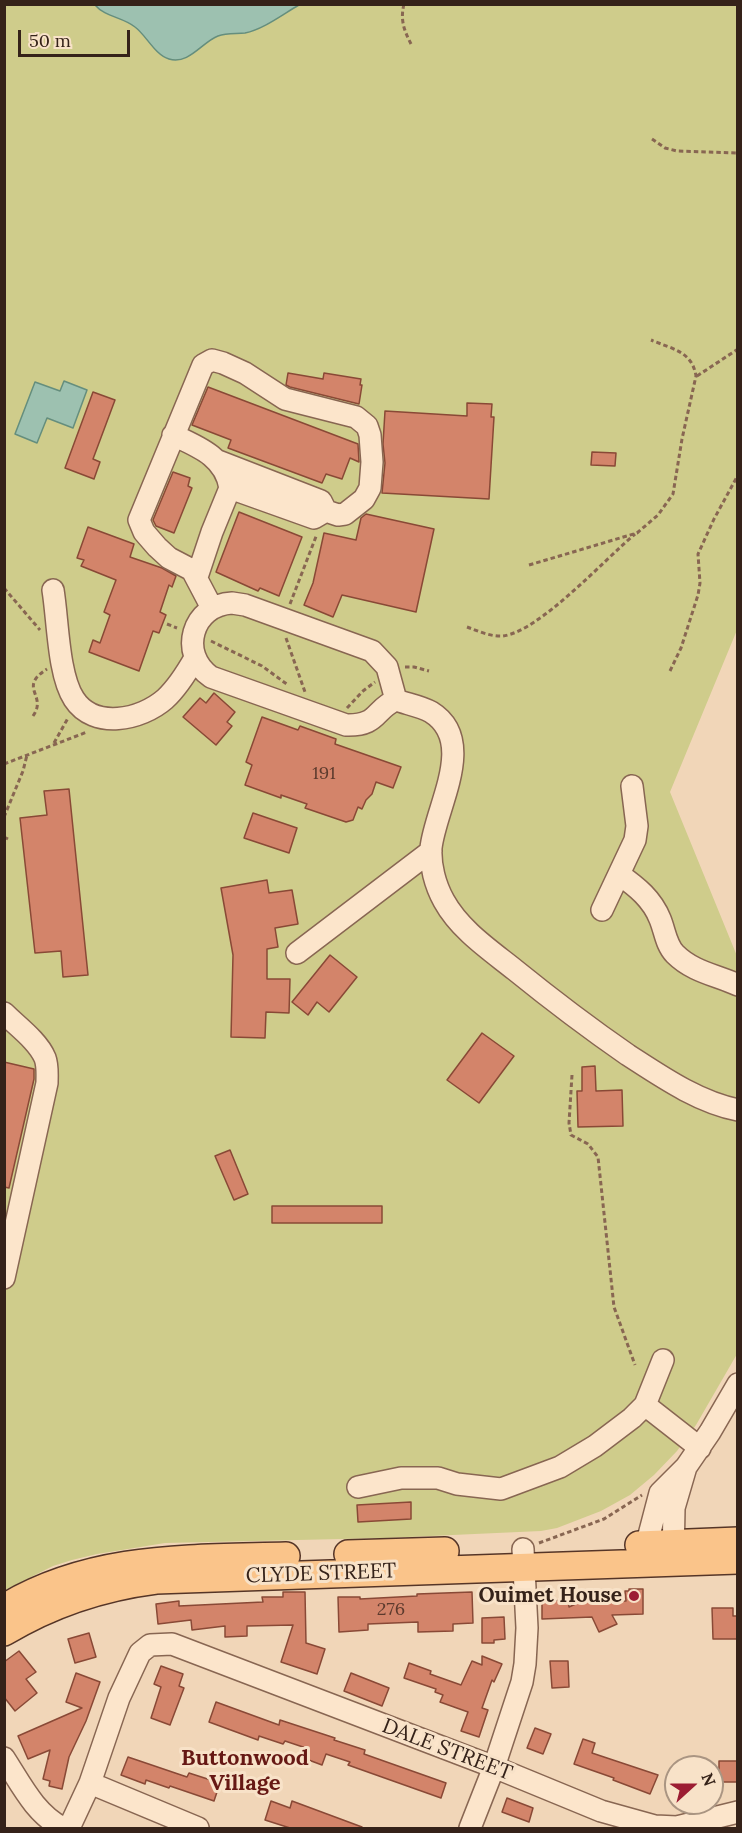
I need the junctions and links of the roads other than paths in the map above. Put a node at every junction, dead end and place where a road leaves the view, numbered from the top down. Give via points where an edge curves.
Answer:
1 (173, 435) junction
2 (218, 461) junction
3 (230, 488) junction
4 (326, 511) junction
5 (197, 577) junction
6 (53, 590) dead end
7 (212, 608) junction
8 (195, 658) junction
9 (396, 700) junction
10 (632, 786) dead end
11 (431, 851) junction
12 (620, 875) junction
13 (602, 910) dead end
14 (297, 953) dead end
15 (738, 985) edge
16 (4, 1013) edge
17 (738, 1110) edge
18 (4, 1278) edge
19 (663, 1360) dead end
20 (738, 1384) edge
21 (645, 1405) junction
22 (700, 1448) junction
23 (358, 1487) dead end
24 (738, 1541) edge
25 (661, 1554) junction
26 (523, 1558) junction
27 (738, 1560) edge
28 (4, 1608) edge
29 (4, 1632) edge
30 (4, 1758) edge
31 (494, 1767) junction
32 (90, 1783) junction
33 (738, 1812) edge
34 (63, 1828) edge
35 (69, 1828) edge
36 (198, 1828) edge
37 (470, 1828) edge

1 - 2 street via 202,448
1 - 4 street via 196,377 203,365 212,360 245,373 285,399 356,417 367,426 370,435 370,488 364,499 345,514
1 - 5 street via 139,520 149,540
2 - 3 street via 229,478
2 - 4 street via 321,501
3 - 4 street via 314,518
3 - 5 street
5 - 7 street
6 - 8 street via 62,656 74,699 95,716 122,719 163,701
7 - 8 street via 199,620 193,633
7 - 9 street via 237,603 372,651 387,667
8 - 9 street via 215,680 342,724 368,722
9 - 11 street via 431,713 446,729 453,747 451,773
10 - 12 street via 637,826
11 - 14 street
11 - 17 street via 435,881 444,901 487,948 553,1001 654,1072 712,1103
12 - 13 street
12 - 15 street via 644,892 676,955 697,970
16 - 18 street via 39,1048 47,1070
19 - 21 street
20 - 22 street
21 - 22 street
21 - 23 street via 610,1436 568,1462 501,1489 438,1478 401,1478
22 - 25 street via 686,1467
24 - 25 main road
25 - 26 main road, CLYDE STREET
25 - 27 main road
26 - 28 main road, CLYDE STREET via 139,1562 79,1575
26 - 29 main road, CLYDE STREET via 156,1580 85,1594 32,1615
26 - 31 street via 525,1664
30 - 34 street via 39,1811
31 - 32 street, DALE STREET via 172,1644 161,1644 150,1645 140,1653 119,1698
31 - 33 street, DALE STREET via 602,1811 655,1826 677,1827
31 - 37 street
32 - 35 street
32 - 36 street

